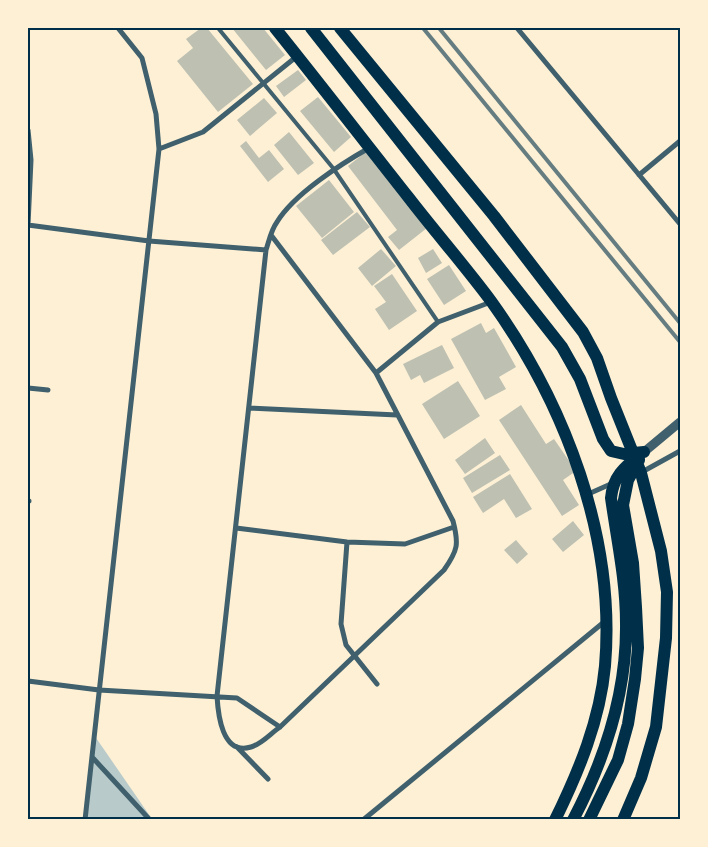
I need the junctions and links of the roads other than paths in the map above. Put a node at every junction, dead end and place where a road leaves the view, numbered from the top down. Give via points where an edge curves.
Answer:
1 (118, 28) edge
2 (218, 28) edge
3 (275, 28) edge
4 (310, 28) edge
5 (340, 28) edge
6 (517, 28) edge
7 (298, 56) junction
8 (264, 84) junction
9 (28, 130) edge
10 (680, 141) edge
11 (159, 148) junction
12 (370, 148) junction
13 (334, 168) junction
14 (639, 175) junction
15 (680, 224) edge
16 (28, 225) edge
17 (271, 234) junction
18 (149, 241) junction
19 (266, 250) junction
20 (491, 302) junction
21 (438, 322) junction
22 (376, 373) junction
23 (28, 388) edge
24 (48, 390) dead end
25 (250, 408) junction
26 (397, 415) junction
27 (680, 422) edge
28 (680, 451) edge
29 (644, 452) junction
30 (641, 472) junction
31 (586, 495) junction
32 (454, 527) junction
33 (236, 528) junction
34 (347, 542) junction
35 (606, 619) junction
36 (353, 657) junction
37 (28, 681) edge
38 (377, 684) dead end
39 (99, 690) junction
40 (217, 696) junction
41 (280, 727) junction
42 (235, 745) junction
43 (92, 757) junction
44 (268, 779) dead end
45 (85, 820) edge
46 (150, 820) edge
47 (362, 820) edge
48 (555, 820) edge
49 (573, 820) edge
50 (590, 820) edge
51 (623, 820) edge

1 - 11 street via 142,58 156,114
2 - 8 lane
3 - 7 main road
4 - 29 main road via 562,348 580,379 602,439 611,451 624,454
5 - 30 main road via 494,216 583,332 597,358
6 - 14 street
7 - 8 street
7 - 12 main road
8 - 11 street via 203,132
8 - 13 lane
9 - 16 street via 31,160
10 - 14 street
11 - 18 street
12 - 13 street
12 - 20 main road
13 - 17 street via 288,208
13 - 21 lane
14 - 15 street
16 - 18 street
17 - 19 street
17 - 22 street
18 - 19 street
18 - 39 street
19 - 25 street
20 - 21 street
20 - 31 main road via 535,373 558,420
21 - 22 street
22 - 26 street
23 - 24 street
25 - 26 street
25 - 33 street
26 - 32 street
27 - 29 street
28 - 30 street
29 - 49 main road via 622,469 612,487 626,624 622,690 607,742
29 - 50 main road via 628,480 623,504 633,563 638,648 635,679 618,760
30 - 31 street
30 - 51 main road via 661,550 667,592 666,638 656,727
31 - 35 main road via 601,560
32 - 34 street via 405,544
32 - 36 street via 458,539 455,554 444,570
33 - 34 street
33 - 40 street
34 - 36 street via 341,624
35 - 47 street
35 - 48 main road via 605,666 593,728 578,773
36 - 38 street
36 - 41 street
37 - 39 street
39 - 40 street
39 - 43 street
40 - 41 street via 237,698
40 - 42 street via 218,718 224,735
41 - 42 street via 251,747
42 - 44 street
43 - 45 street
43 - 46 street

